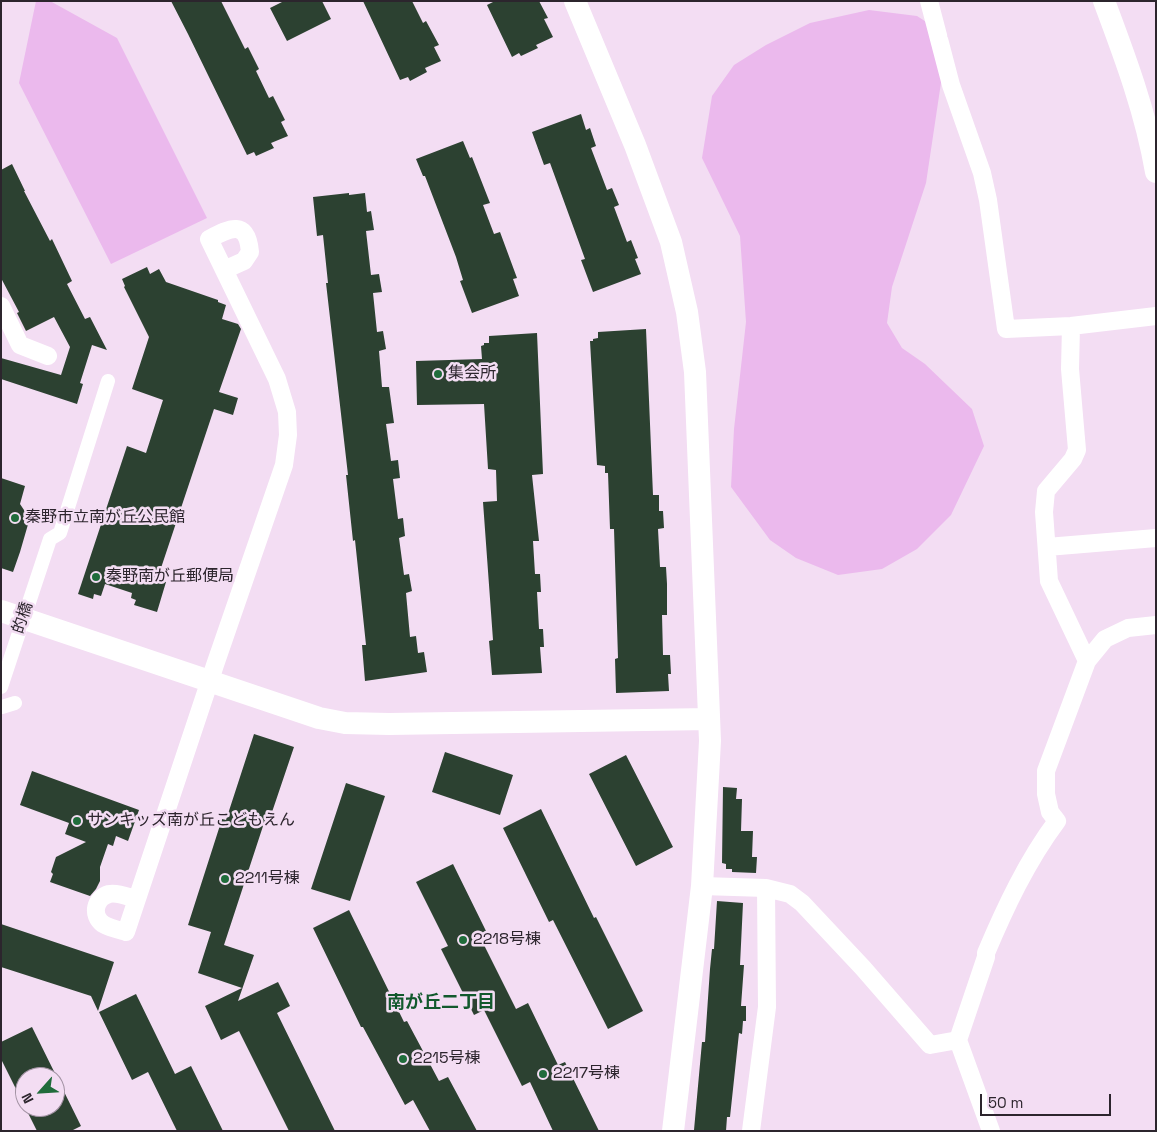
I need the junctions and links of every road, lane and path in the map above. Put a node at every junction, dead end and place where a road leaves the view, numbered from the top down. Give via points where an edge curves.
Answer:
1 (575, 1) edge
2 (929, 1) edge
3 (1104, 1) edge
4 (1156, 172) edge
5 (224, 270) dead end
6 (1, 306) edge
7 (1156, 316) edge
8 (1071, 326) junction
9 (23, 346) dead end
10 (108, 381) dead end
11 (1156, 538) edge
12 (1047, 547) junction
13 (1, 611) edge
14 (1156, 625) edge
15 (1087, 661) junction
16 (210, 682) junction
17 (1, 687) edge
18 (15, 703) dead end
19 (1, 707) edge
20 (709, 719) junction
21 (702, 886) junction
22 (766, 888) junction
23 (136, 899) dead end
24 (958, 1040) junction
25 (673, 1131) edge
26 (751, 1131) edge
27 (991, 1131) edge

1 - 20 street via 635,145 670,242 687,312 695,372
2 - 8 street via 951,85 982,173 1006,329
3 - 4 street via 1131,74
5 - 16 street via 277,379 288,434 284,465
6 - 9 street
7 - 8 street
8 - 12 street via 1070,369 1077,450 1046,491
10 - 17 street, 的橋 via 60,533 50,539
11 - 12 street
12 - 15 street via 1049,581
13 - 16 street
14 - 15 street via 1128,628 1105,639
15 - 24 street via 1046,771 1046,794 1050,812 1057,821 1004,909
16 - 20 street via 319,718 345,723
16 - 23 street
18 - 19 street
20 - 21 street
21 - 22 street
21 - 25 street
22 - 24 street via 790,894 802,903 930,1045
22 - 26 street via 766,1007
24 - 27 street

